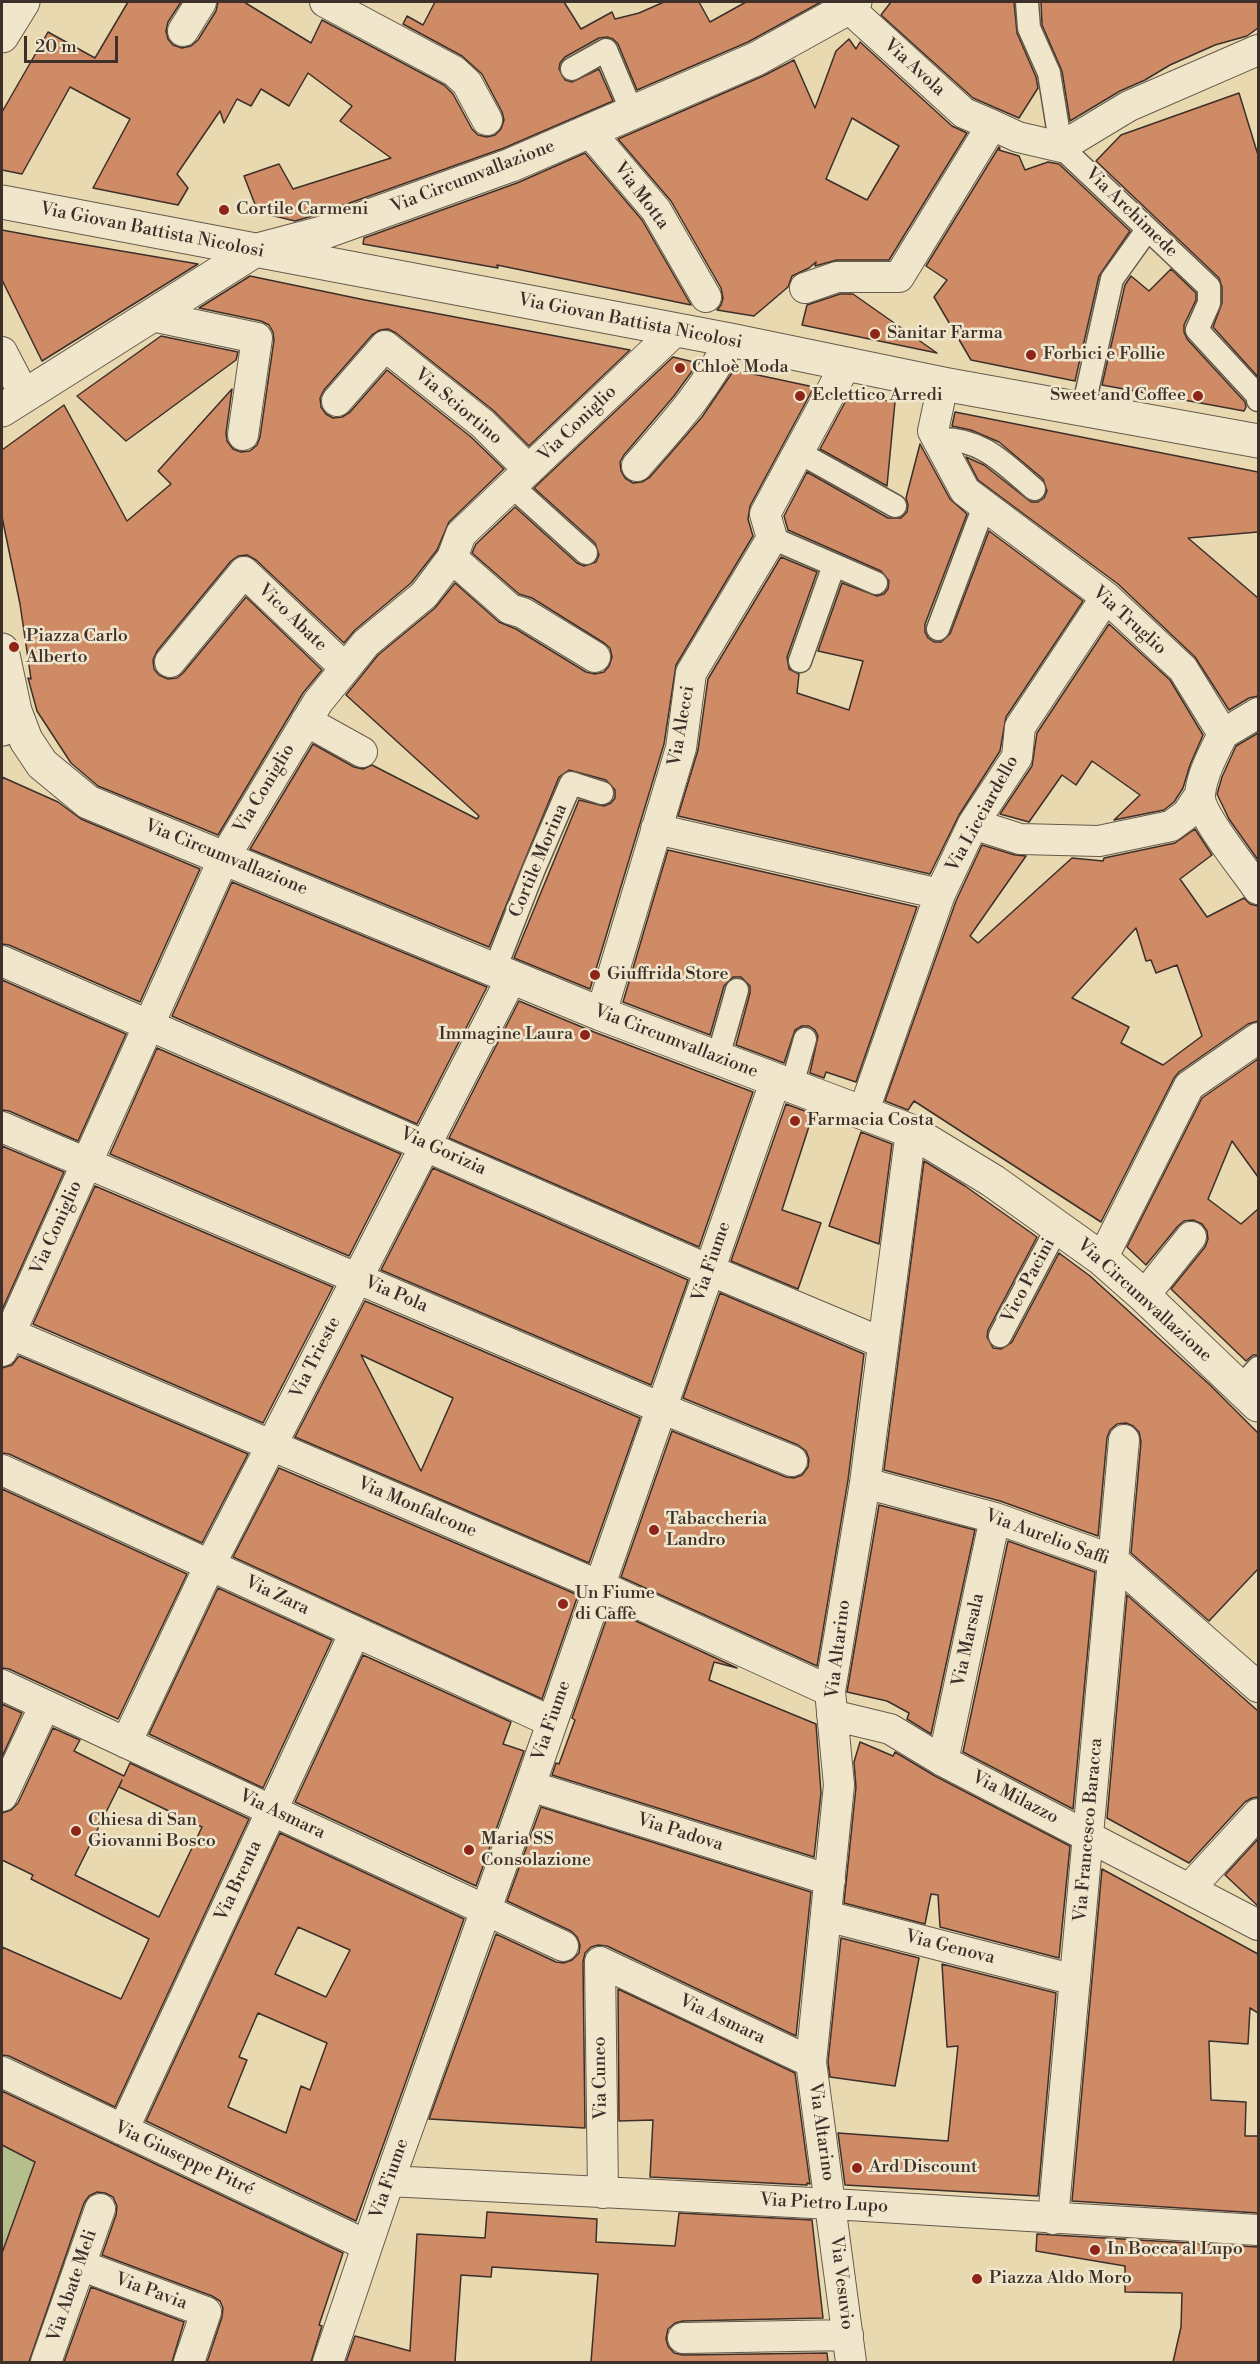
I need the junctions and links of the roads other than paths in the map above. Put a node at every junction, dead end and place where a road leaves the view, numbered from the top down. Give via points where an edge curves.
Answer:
1 (23, 2) edge
2 (326, 2) edge
3 (1027, 2) edge
4 (849, 4) edge
5 (2, 36) edge
6 (1258, 50) edge
7 (572, 69) dead end
8 (632, 112) junction
9 (487, 120) dead end
10 (992, 125) junction
11 (589, 131) junction
12 (1061, 147) junction
13 (2, 202) edge
14 (1147, 230) junction
15 (254, 251) junction
16 (805, 288) dead end
17 (706, 297) dead end
18 (152, 316) junction
19 (675, 331) junction
20 (730, 340) junction
21 (2, 352) edge
22 (846, 364) junction
23 (943, 384) junction
24 (1258, 400) edge
25 (337, 401) dead end
26 (14, 403) edge
27 (1083, 410) junction
28 (243, 435) dead end
29 (938, 439) junction
30 (1258, 441) edge
31 (800, 453) junction
32 (637, 466) dead end
33 (521, 478) junction
34 (1034, 489) dead end
35 (895, 506) dead end
36 (984, 506) junction
37 (772, 538) junction
38 (586, 553) dead end
39 (452, 558) junction
40 (834, 565) junction
41 (876, 583) dead end
42 (1106, 597) junction
43 (938, 629) dead end
44 (2, 650) edge
45 (595, 657) dead end
46 (800, 661) dead end
47 (170, 662) dead end
48 (345, 668) junction
49 (1258, 712) edge
50 (8, 721) edge
51 (306, 721) junction
52 (1223, 734) junction
53 (362, 752) dead end
54 (602, 794) dead end
55 (1199, 796) junction
56 (973, 824) junction
57 (656, 829) junction
58 (224, 858) junction
59 (1258, 889) edge
60 (940, 894) junction
61 (2, 961) edge
62 (503, 973) junction
63 (737, 990) dead end
64 (601, 1014) junction
65 (149, 1025) junction
66 (1258, 1038) edge
67 (805, 1039) dead end
68 (717, 1057) junction
69 (784, 1082) junction
70 (863, 1113) junction
71 (2, 1127) edge
72 (911, 1131) junction
73 (426, 1144) junction
74 (87, 1163) junction
75 (1058, 1226) junction
76 (1191, 1238) dead end
77 (1102, 1259) junction
78 (709, 1270) junction
79 (358, 1278) junction
80 (1144, 1296) junction
81 (1000, 1336) dead end
82 (4, 1338) edge
83 (884, 1343) junction
84 (1252, 1387) edge
85 (662, 1408) junction
86 (1124, 1440) dead end
87 (271, 1446) junction
88 (792, 1461) dead end
89 (2, 1470) edge
90 (865, 1483) junction
91 (994, 1518) junction
92 (1113, 1560) junction
93 (210, 1565) junction
94 (600, 1586) junction
95 (355, 1632) junction
96 (2, 1685) edge
97 (1258, 1687) edge
98 (831, 1703) junction
99 (45, 1705) junction
100 (552, 1722) junction
101 (126, 1743) junction
102 (943, 1761) junction
103 (530, 1786) junction
104 (2, 1796) edge
105 (271, 1810) junction
106 (1258, 1814) edge
107 (1088, 1836) junction
108 (830, 1880) junction
109 (1190, 1888) junction
110 (484, 1909) junction
111 (826, 1916) junction
112 (1258, 1925) edge
113 (563, 1946) dead end
114 (600, 1962) joint
115 (1075, 1980) junction
116 (811, 2062) junction
117 (2, 2072) edge
118 (123, 2130) junction
119 (389, 2181) junction
120 (603, 2193) junction
121 (832, 2204) junction
122 (99, 2209) dead end
123 (1053, 2219) junction
124 (1258, 2230) edge
125 (366, 2245) junction
126 (80, 2265) junction
127 (683, 2338) dead end
128 (850, 2349) edge
129 (46, 2362) edge
130 (189, 2362) edge
131 (328, 2362) edge

1 - 5 street
2 - 9 street via 454,71 467,83
3 - 12 street via 1029,28 1049,73
4 - 8 street, Via Circumvallazione via 756,59
4 - 10 street, Via Avola via 964,112
6 - 12 street via 1129,106
7 - 8 street via 606,50
8 - 11 street, Via Circumvallazione
10 - 12 street, Via Avola via 1018,137
10 - 16 street via 904,285 837,277
11 - 15 street, Via Circumvallazione via 511,165 322,233
11 - 17 street, Via Motta via 656,210
12 - 14 street, Via Archimede
13 - 15 street, Via Giovan Battista Nicolosi
14 - 24 street, Via Archimede via 1209,287 1209,303 1197,330
14 - 27 street via 1112,279
15 - 18 street, Via Circumvallazione
15 - 19 street, Via Giovan Battista Nicolosi
18 - 26 street, Via Circumvallazione
18 - 28 street via 257,338
19 - 20 street, Via Giovan Battista Nicolosi
19 - 33 street, Via Coniglio
20 - 22 street, Via Giovan Battista Nicolosi
20 - 32 street via 693,404
21 - 26 street
22 - 23 street, Via Giovan Battista Nicolosi
22 - 31 street
23 - 27 street, Via Giovan Battista Nicolosi
23 - 29 street, Via Truglio via 933,431
25 - 33 street, Via Sciortino via 386,346 483,424
27 - 30 street, Via Giovan Battista Nicolosi
29 - 34 street via 985,448
29 - 36 street, Via Truglio via 964,491
31 - 35 street
31 - 37 street via 765,514
33 - 38 street
33 - 39 street, Via Coniglio via 461,534
36 - 42 street, Via Truglio
36 - 43 street
37 - 40 street
37 - 57 street, Via Alecci via 691,673 681,748
39 - 45 street via 510,609
39 - 48 street, Via Coniglio via 424,595 366,643
40 - 41 street
40 - 46 street
42 - 52 street, Via Truglio via 1183,669
42 - 56 street, Via Licciardello via 1020,727 1017,757
44 - 50 street, Via Circumvallazione
47 - 48 street, Vico Abate via 244,572
48 - 51 street, Via Coniglio
49 - 52 street
50 - 58 street, Via Circumvallazione via 42,764 88,802
51 - 53 street
51 - 58 street, Via Coniglio
52 - 55 street
54 - 62 street, Cortile Morina via 572,783 534,869
55 - 56 street via 1171,826 1099,841 1020,838
55 - 59 street via 1206,815
56 - 60 street, Via Licciardello
57 - 60 street
57 - 64 street, Via Alecci
58 - 62 street, Via Circumvallazione
58 - 65 street, Via Coniglio
60 - 70 street, Via Licciardello
61 - 65 street, Via Gorizia
62 - 64 street, Via Circumvallazione
62 - 73 street, Via Trieste
63 - 68 street
64 - 68 street, Via Circumvallazione
65 - 73 street, Via Gorizia
65 - 74 street, Via Coniglio
66 - 77 street via 1189,1086
67 - 69 street
68 - 69 street, Via Circumvallazione
69 - 70 street, Via Circumvallazione
69 - 78 street, Via Fiume
70 - 72 street, Via Circumvallazione
71 - 74 street, Via Pola
72 - 75 street, Via Circumvallazione
72 - 83 street, Via Altarino
73 - 78 street, Via Gorizia
73 - 79 street, Via Trieste
74 - 79 street, Via Pola
74 - 82 street, Via Coniglio
75 - 77 street, Via Circumvallazione
75 - 81 street, Vico Pacini
76 - 80 street
77 - 80 street, Via Circumvallazione
78 - 83 street, Via Gorizia
78 - 85 street, Via Fiume
79 - 85 street, Via Pola
79 - 87 street, Via Trieste
80 - 84 street, Via Circumvallazione
82 - 87 street, Via Monfalcone
83 - 90 street, Via Altarino
85 - 88 street, Via Pola
85 - 94 street, Via Fiume
86 - 92 street, Via Francesco Baracca
87 - 93 street, Via Trieste
87 - 94 street, Via Monfalcone
89 - 93 street, Via Zara
90 - 91 street, Via Aurelio Saffi
90 - 98 street, Via Altarino
91 - 92 street, Via Aurelio Saffi
91 - 102 street, Via Marsala
92 - 97 street, Via Aurelio Saffi
92 - 107 street, Via Francesco Baracca
93 - 95 street, Via Zara
93 - 101 street, Via Trieste
94 - 98 street, Via Monfalcone
94 - 100 street, Via Fiume
95 - 100 street, Via Zara
95 - 105 street, Via Brenta
96 - 99 street, Via Asmara
98 - 102 street, Via Milazzo via 890,1729
98 - 108 street, Via Altarino via 839,1785
99 - 101 street, Via Asmara
99 - 104 street
100 - 103 street, Via Fiume
101 - 105 street, Via Asmara
102 - 107 street, Via Milazzo
103 - 108 street, Via Padova
103 - 110 street, Via Fiume
105 - 110 street, Via Asmara
105 - 118 street, Via Brenta
106 - 109 street
107 - 109 street, Via Milazzo
107 - 115 street, Via Francesco Baracca
108 - 111 street, Via Altarino
109 - 112 street, Via Milazzo
110 - 113 street, Via Asmara
110 - 119 street, Via Fiume
111 - 115 street, Via Genova
111 - 116 street, Via Altarino
114 - 116 street, Via Asmara
114 - 120 street, Via Cuneo
115 - 123 street, Via Francesco Baracca
116 - 121 street, Via Altarino
117 - 118 street, Via Giuseppe Pitré
118 - 125 street, Via Giuseppe Pitré
119 - 120 street, Via Pietro Lupo
119 - 125 street, Via Fiume
120 - 121 street, Via Pietro Lupo
121 - 123 street, Via Pietro Lupo
121 - 128 street, Via Vesuvio
122 - 126 street, Via Abate Meli
123 - 124 street, Via Pietro Lupo
125 - 131 street, Via Fiume
126 - 129 street, Via Abate Meli
126 - 130 street, Via Pavia via 206,2312
127 - 128 street

